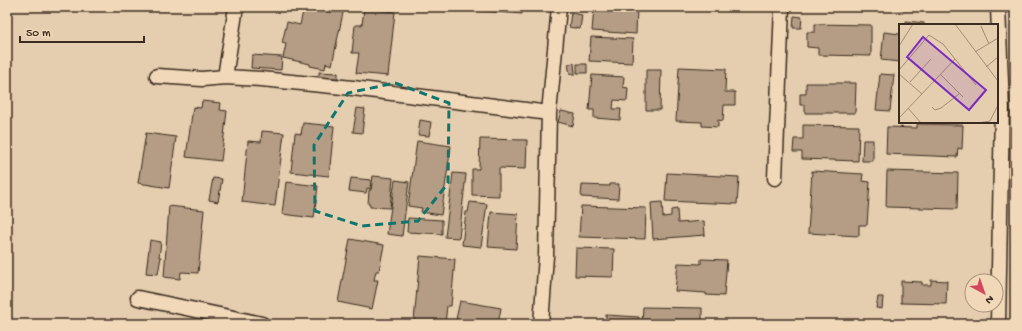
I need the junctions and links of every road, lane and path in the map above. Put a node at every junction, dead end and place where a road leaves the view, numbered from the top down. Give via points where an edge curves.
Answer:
1 (236, 7) edge
2 (559, 7) edge
3 (782, 7) edge
4 (998, 7) edge
5 (157, 76) dead end
6 (225, 77) junction
7 (549, 113) junction
8 (776, 178) dead end
9 (138, 298) dead end
10 (262, 324) edge
11 (541, 324) edge
12 (998, 324) edge

1 - 6 street
2 - 7 street
3 - 8 street
4 - 12 street via 1002,108
5 - 6 street via 202,79
6 - 7 street via 353,88
7 - 11 street via 546,256
9 - 10 street

